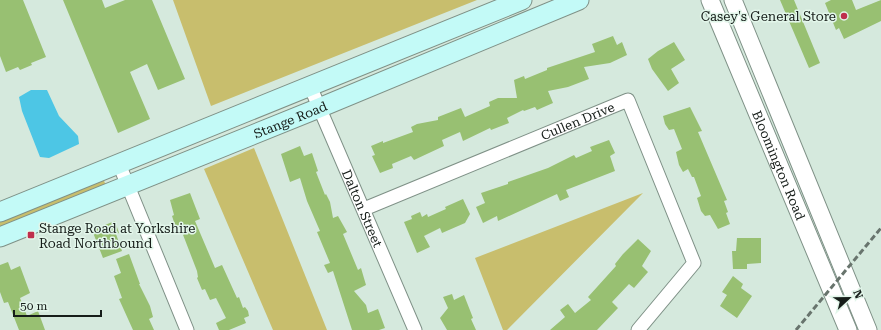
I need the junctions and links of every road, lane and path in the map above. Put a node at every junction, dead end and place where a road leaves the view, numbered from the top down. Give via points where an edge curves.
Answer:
1 (522, 0) edge
2 (579, 0) edge
3 (710, 0) edge
4 (733, 0) edge
5 (310, 86) junction
6 (319, 108) junction
7 (119, 164) junction
8 (128, 185) junction
9 (364, 209) junction
10 (0, 212) edge
11 (0, 237) edge
12 (187, 330) edge
13 (415, 330) edge
14 (638, 330) edge
15 (848, 330) edge
16 (868, 330) edge

1 - 5 main road, Stange Road
2 - 6 main road, Stange Road
3 - 15 street, Bloomington Road
4 - 16 street, Bloomington Road
5 - 6 street, Dalton Street
5 - 7 main road, Stange Road
6 - 8 main road, Stange Road
6 - 9 street, Dalton Street
7 - 8 street
7 - 10 main road, Stange Road
8 - 11 main road, Stange Road
8 - 12 street
9 - 13 street, Dalton Street
9 - 14 street, Cullen Drive via 628,100 694,263

